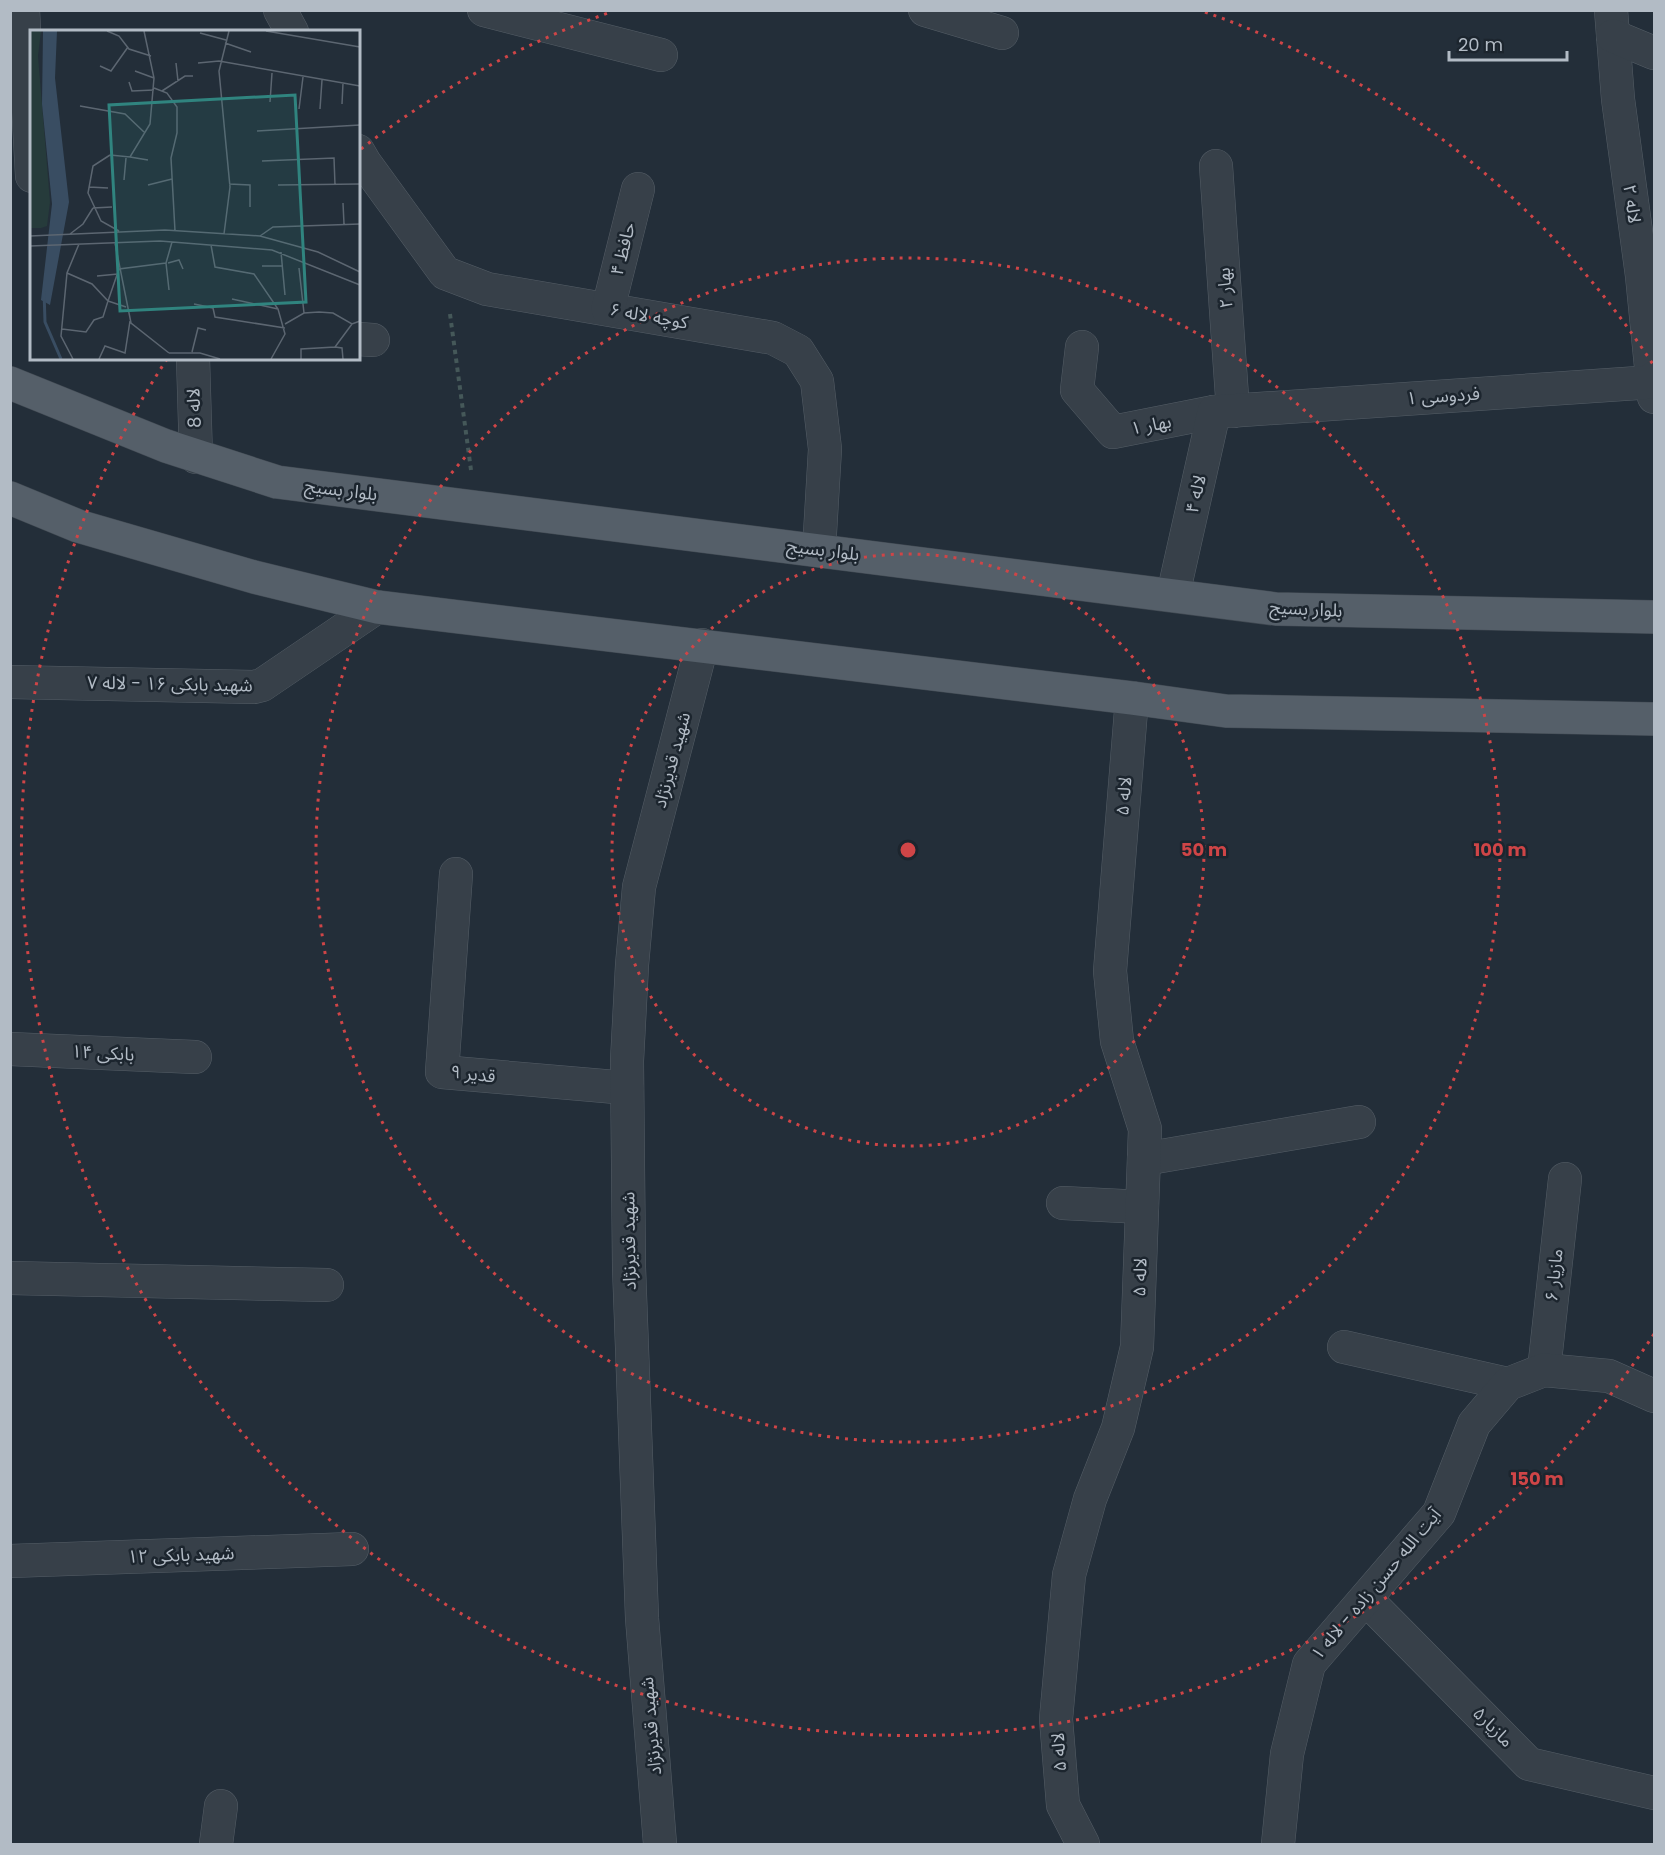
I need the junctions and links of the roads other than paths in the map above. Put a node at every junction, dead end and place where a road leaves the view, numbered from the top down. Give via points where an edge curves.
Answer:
1 (23, 10) edge
2 (280, 10) edge
3 (484, 10) edge
4 (925, 10) edge
5 (1612, 23) edge
6 (291, 30) edge
7 (1002, 33) dead end
8 (1654, 53) edge
9 (661, 55) dead end
10 (30, 139) edge
11 (360, 154) edge
12 (1216, 166) dead end
13 (638, 189) dead end
14 (608, 309) junction
15 (1082, 347) dead end
16 (193, 360) edge
17 (10, 383) edge
18 (1654, 385) edge
19 (1224, 411) junction
20 (196, 457) junction
21 (10, 498) edge
22 (819, 550) junction
23 (1173, 595) junction
24 (377, 607) junction
25 (1654, 617) edge
26 (702, 645) junction
27 (10, 682) edge
28 (1132, 698) junction
29 (1648, 722) edge
30 (456, 874) dead end
31 (10, 1049) edge
32 (195, 1058) dead end
33 (627, 1088) junction
34 (1359, 1122) dead end
35 (1144, 1159) junction
36 (1565, 1179) dead end
37 (1063, 1203) dead end
38 (1142, 1207) junction
39 (10, 1278) edge
40 (327, 1285) dead end
41 (1344, 1347) dead end
42 (1544, 1370) junction
43 (1508, 1384) junction
44 (1654, 1396) edge
45 (352, 1550) dead end
46 (10, 1561) edge
47 (1366, 1599) junction
48 (1654, 1793) edge
49 (221, 1806) dead end
50 (216, 1845) edge
51 (660, 1845) edge
52 (1083, 1845) edge
53 (1278, 1845) edge

1 - 10 street
2 - 6 street
3 - 9 street
4 - 7 street
5 - 8 street
5 - 18 street, لاله ۲
11 - 14 street, کوچه لاله ۶ via 445,273 487,290
12 - 19 street, بهار ۲
13 - 14 street, حافظ ۴
14 - 22 street, کوچه لاله ۶ via 772,338 798,351 817,381 825,449
15 - 19 street, بهار ۱ via 1077,390 1113,432
16 - 20 street, لاله 8
17 - 20 main road, بلوار بسیج
18 - 19 street, فردوسی ۱
19 - 23 street, لاله ۴
20 - 22 main road, بلوار بسیج via 277,482
21 - 24 main road via 78,526 254,577
22 - 23 main road, بلوار بسیج
23 - 25 main road, بلوار بسیج via 1276,609
24 - 26 main road
24 - 27 street, شهید بابکی ۱۶ - لاله ۷ via 254,687
26 - 28 main road
26 - 33 street, شهید قدیرنژاد via 639,887
28 - 29 main road via 1226,711
28 - 35 street, لاله ۵ via 1110,971 1118,1041 1145,1129
30 - 33 street, قدیر ۹ via 442,1072
31 - 32 street, بابکی ۱۴
33 - 51 street, شهید قدیرنژاد via 629,1266 642,1618
34 - 35 street
35 - 38 street, لاله ۵
36 - 42 street, مازیار ۶
37 - 38 street
38 - 52 street, لاله ۵ via 1137,1347 1118,1428 1090,1499 1069,1575 1056,1719 1062,1805
39 - 40 street
41 - 43 street
42 - 43 street, آیت الله حسن زاده - لاله ۱
42 - 44 street, آیت الله حسن زاده - لاله ۱ via 1609,1376
43 - 47 street, آیت الله حسن زاده - لاله ۱ via 1474,1424 1439,1513
45 - 46 street, شهید بابکی ۱۲
47 - 48 street, مازیار۵ via 1529,1764
47 - 53 street, آیت الله حسن زاده - لاله ۱ via 1309,1664 1287,1754
49 - 50 street

